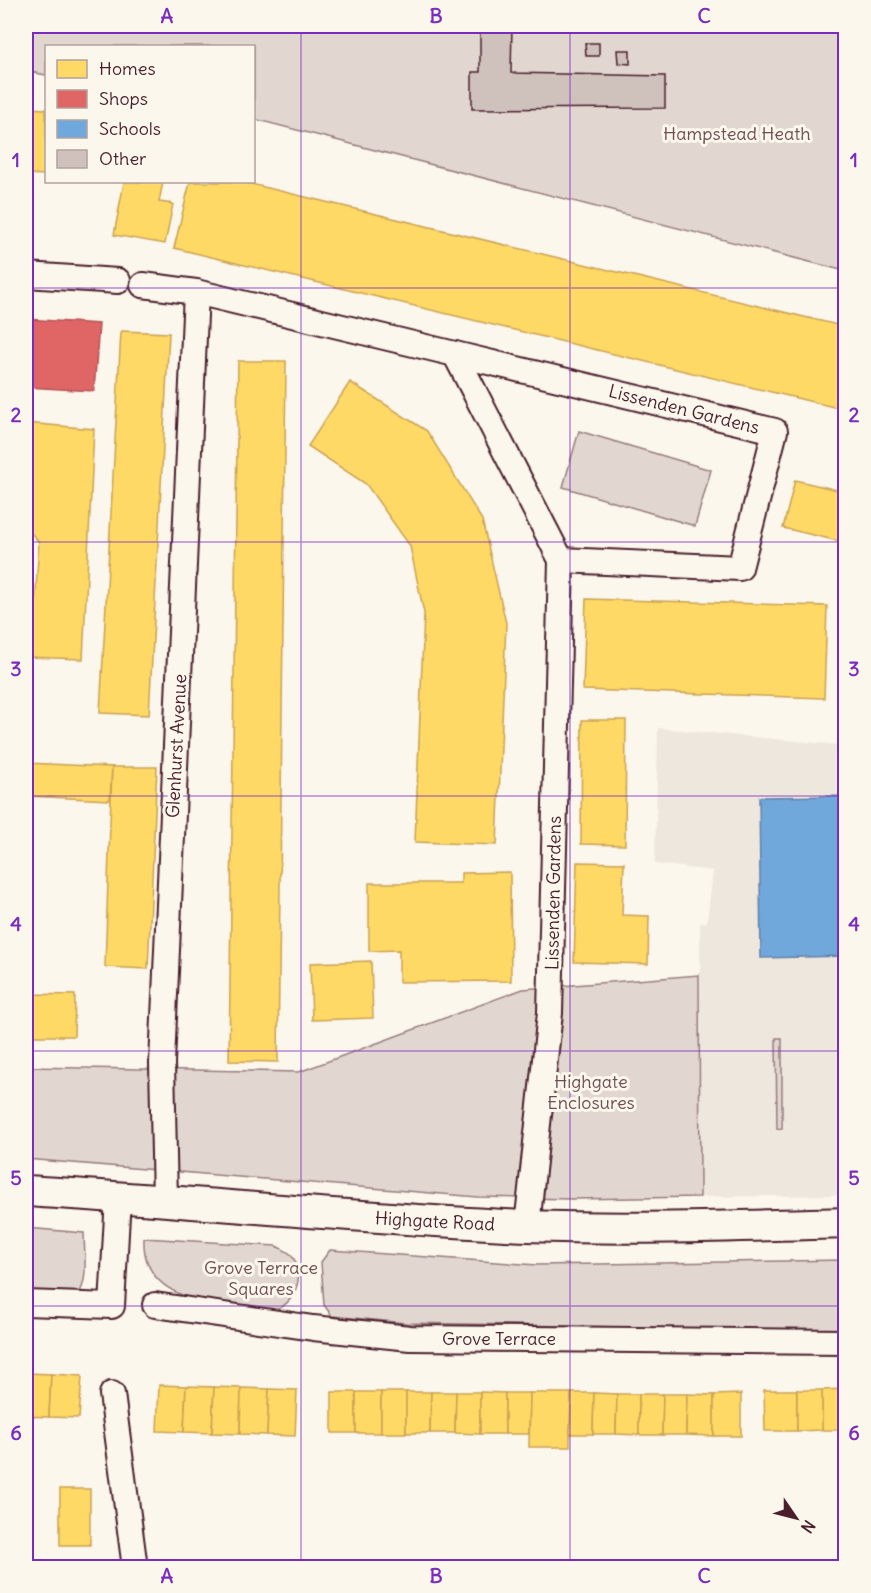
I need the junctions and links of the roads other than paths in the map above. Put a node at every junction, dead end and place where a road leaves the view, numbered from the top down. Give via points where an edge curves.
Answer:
1 (26, 275) edge
2 (118, 281) dead end
3 (143, 285) dead end
4 (196, 292) junction
5 (455, 354) junction
6 (561, 560) junction
7 (26, 1191) edge
8 (118, 1197) junction
9 (165, 1200) junction
10 (846, 1222) edge
11 (527, 1226) junction
12 (26, 1304) edge
13 (155, 1305) dead end
14 (846, 1342) edge
15 (112, 1394) dead end
16 (135, 1568) edge

1 - 2 street
3 - 4 street, Lissenden Gardens
4 - 5 street, Lissenden Gardens
4 - 9 street, Glenhurst Avenue via 162,1063
5 - 6 street, Lissenden Gardens
5 - 6 street, Lissenden Gardens via 775,431 740,568
6 - 11 street, Lissenden Gardens via 550,1012
7 - 8 street, Highgate Road
8 - 9 street, Highgate Road
8 - 12 street via 112,1306
9 - 11 street, Highgate Road
10 - 11 street, Highgate Road via 629,1228
13 - 14 street, Grove Terrace via 410,1338
15 - 16 street

